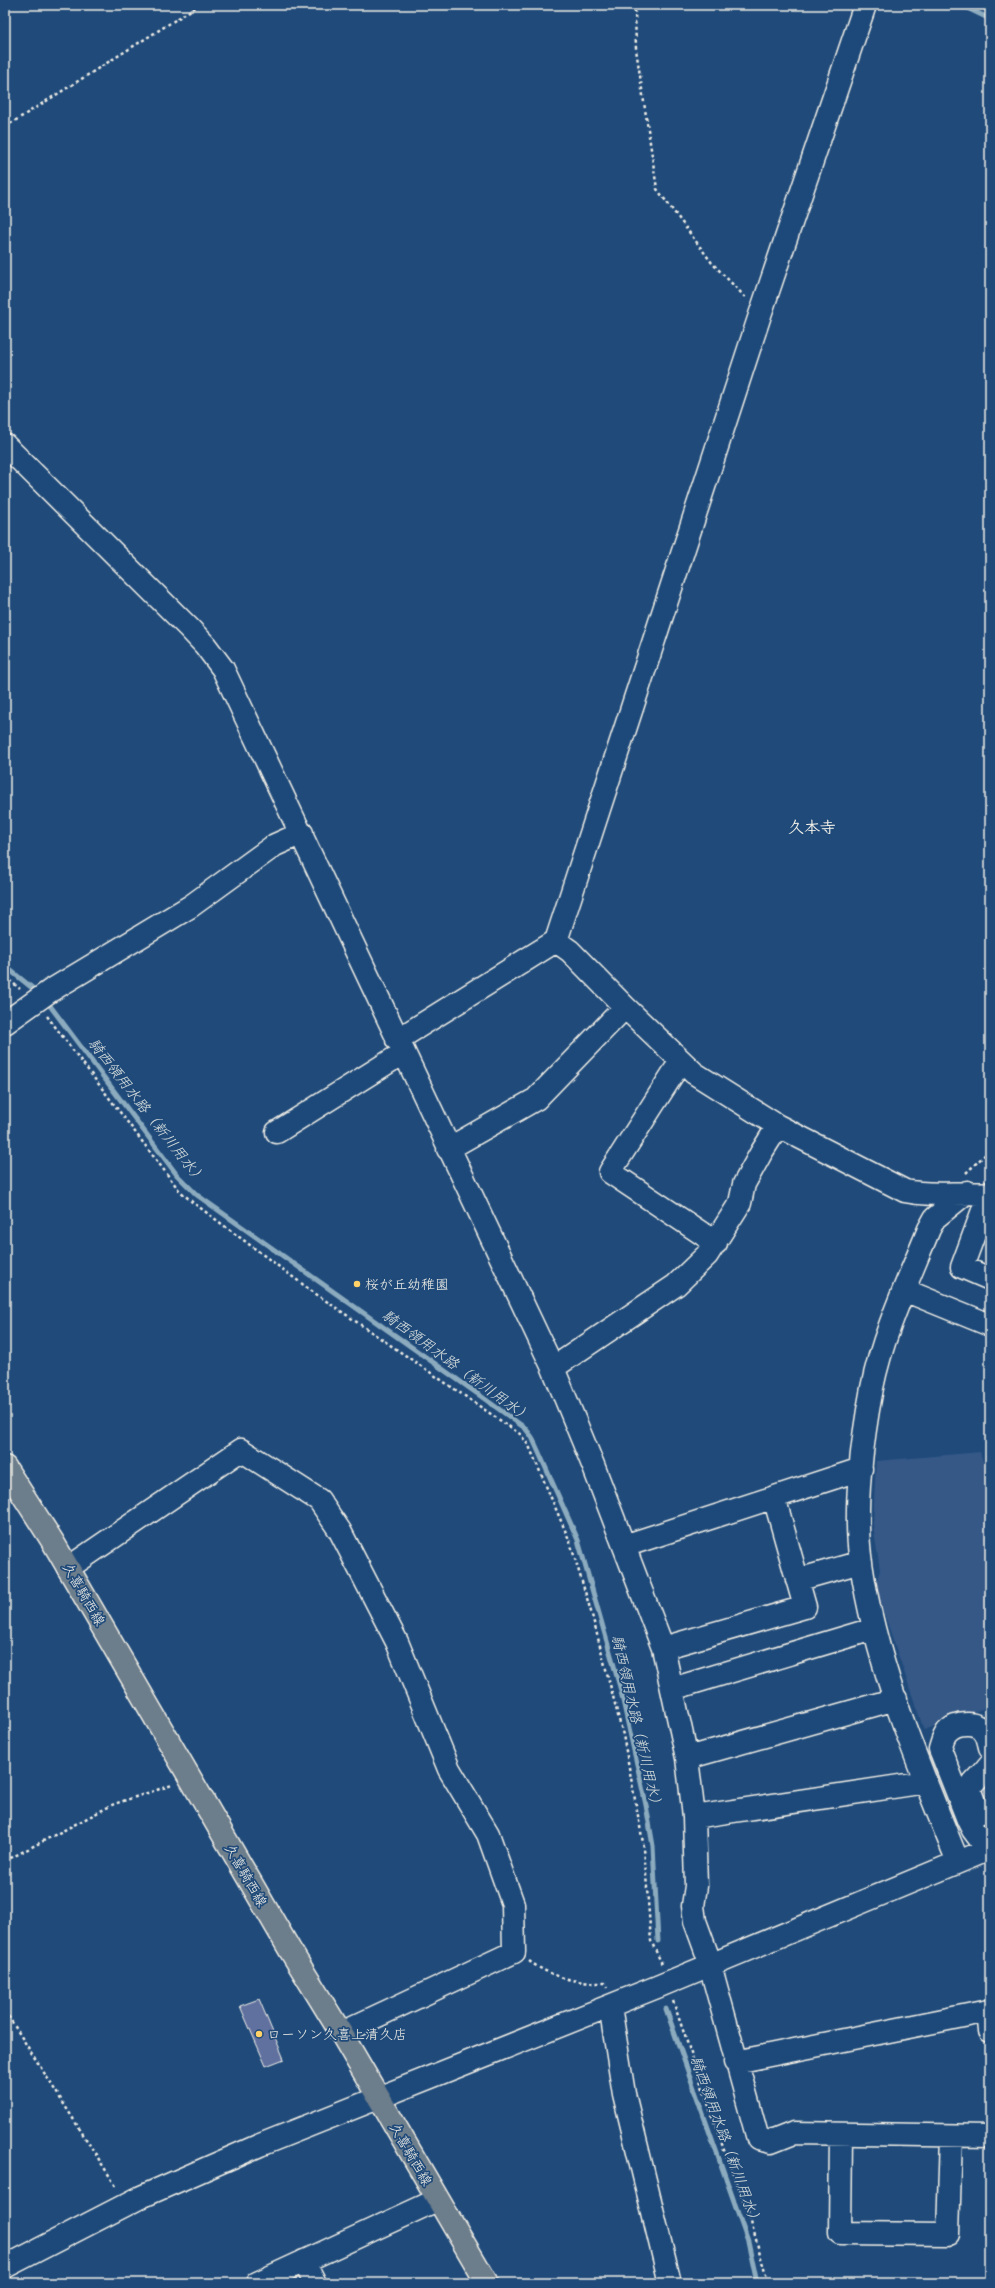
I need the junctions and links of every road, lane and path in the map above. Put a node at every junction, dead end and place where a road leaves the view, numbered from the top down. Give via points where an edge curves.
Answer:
1 (199, 5) edge
2 (631, 5) edge
3 (865, 5) edge
4 (5, 127) edge
5 (761, 312) junction
6 (5, 445) edge
7 (302, 833) junction
8 (556, 941) junction
9 (5, 976) edge
10 (35, 1002) junction
11 (625, 1007) junction
12 (5, 1023) edge
13 (400, 1047) junction
14 (681, 1061) junction
15 (778, 1126) junction
16 (277, 1132) dead end
17 (448, 1149) junction
18 (967, 1192) junction
19 (990, 1194) edge
20 (716, 1243) junction
21 (990, 1279) edge
22 (904, 1290) junction
23 (990, 1325) edge
24 (553, 1368) junction
25 (5, 1467) edge
26 (861, 1469) junction
27 (774, 1497) junction
28 (624, 1546) junction
29 (861, 1562) junction
30 (68, 1568) junction
31 (798, 1580) junction
32 (873, 1629) junction
33 (663, 1648) junction
34 (672, 1689) junction
35 (896, 1698) junction
36 (990, 1747) edge
37 (687, 1758) junction
38 (990, 1764) edge
39 (190, 1778) junction
40 (926, 1782) junction
41 (694, 1817) junction
42 (989, 1851) edge
43 (5, 1861) edge
44 (958, 1862) junction
45 (514, 1952) junction
46 (710, 1964) junction
47 (665, 1969) dead end
48 (671, 1994) dead end
49 (610, 1998) junction
50 (5, 2010) edge
51 (990, 2031) edge
52 (341, 2033) junction
53 (736, 2062) junction
54 (379, 2098) junction
55 (841, 2134) junction
56 (951, 2136) junction
57 (990, 2136) edge
58 (437, 2200) junction
59 (127, 2204) junction
60 (304, 2261) junction
61 (5, 2267) edge
62 (257, 2283) edge
63 (315, 2283) edge
64 (487, 2283) edge
65 (670, 2283) edge
66 (768, 2283) edge

1 - 4 path
2 - 5 path via 635,11 636,49 657,189 712,263
3 - 5 street
5 - 8 street
6 - 7 street via 205,645 223,669
7 - 10 street via 275,844 191,906
7 - 13 street
8 - 11 street via 570,951
8 - 13 street
9 - 10 path
10 - 12 street
10 - 47 path via 179,1190 191,1201 313,1292 520,1434 528,1446 570,1542 592,1615 623,1735 644,1848 651,1941
11 - 14 street
11 - 17 street via 536,1099
13 - 16 street
13 - 17 street
14 - 15 street via 694,1073
14 - 20 street via 610,1172
15 - 18 street via 905,1191 925,1195
15 - 20 street via 744,1184 740,1203
17 - 24 street
18 - 19 street
18 - 22 street via 935,1218 928,1229
19 - 21 street via 962,1267
20 - 24 street via 676,1285
22 - 23 street
22 - 26 street via 872,1387
24 - 28 street
25 - 30 main road, 久喜騎西線
26 - 27 street
26 - 29 street via 858,1518
27 - 28 street
27 - 31 street
28 - 33 street
29 - 31 street
29 - 32 street
30 - 39 main road, 久喜騎西線
30 - 45 street via 241,1450 319,1500 340,1531 397,1642 449,1769 488,1834 513,1904
31 - 33 street via 805,1607
32 - 34 street
32 - 35 street
33 - 34 street
34 - 37 street
35 - 37 street
35 - 40 street
36 - 42 street via 986,1734 981,1729 964,1724 947,1732 940,1749 968,1820
37 - 41 street
38 - 42 street via 970,1786 969,1791 986,1830
39 - 43 path via 114,1804
39 - 52 main road, 久喜騎西線
40 - 41 street
40 - 44 street
41 - 46 street via 696,1886 693,1906 695,1921
42 - 44 street
44 - 46 street
45 - 49 path via 539,1969 563,1979 592,1984 604,1983
45 - 52 street
46 - 49 street
46 - 53 street
48 - 66 path via 724,2150 749,2214
49 - 54 street
49 - 65 street via 624,2094
50 - 59 path
51 - 53 street via 988,2011
52 - 54 main road, 久喜騎西線
53 - 55 street via 758,2139 771,2142 794,2133
54 - 58 main road, 久喜騎西線
54 - 59 street via 260,2144
55 - 56 street
55 - 56 street via 840,2232 847,2233 948,2234
56 - 57 street
58 - 60 street
58 - 64 main road, 久喜騎西線
59 - 61 street
60 - 62 street
60 - 63 street

